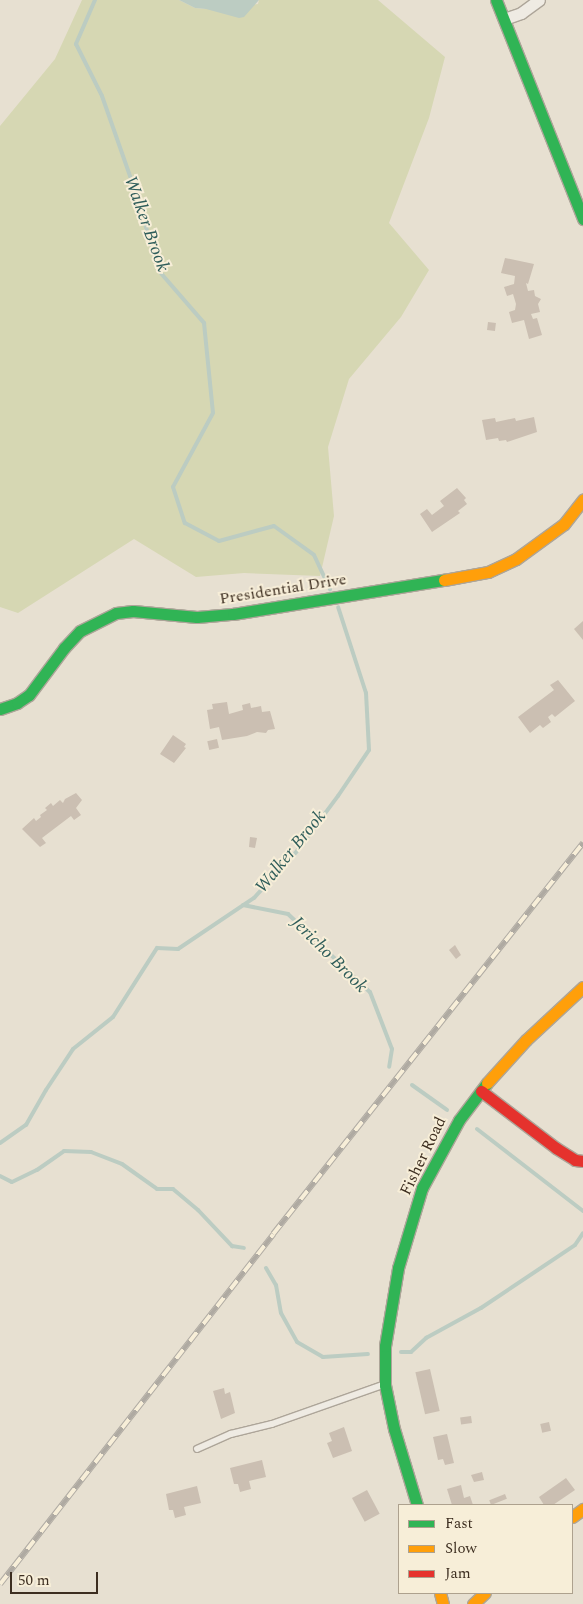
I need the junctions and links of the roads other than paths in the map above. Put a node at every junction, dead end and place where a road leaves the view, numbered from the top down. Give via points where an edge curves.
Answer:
1 (496, 0) edge
2 (539, 0) edge
3 (504, 19) junction
4 (583, 219) edge
5 (583, 500) edge
6 (0, 709) edge
7 (583, 987) edge
8 (481, 1091) junction
9 (583, 1161) edge
10 (385, 1385) junction
11 (197, 1449) dead end
12 (417, 1504) edge
13 (484, 1594) edge
14 (474, 1604) edge

1 - 3 street
2 - 3 street
3 - 4 street
5 - 6 street, Presidential Drive via 564,524 516,559 488,572 232,614 197,617 132,611 116,613 80,630 29,695
7 - 8 street, Fisher Road via 526,1040
8 - 9 street via 556,1148 575,1160
8 - 10 street, Fisher Road via 459,1120 422,1188 398,1268 385,1346
10 - 11 lane via 272,1424 231,1434
10 - 12 street, Fisher Road via 394,1429
13 - 14 street

